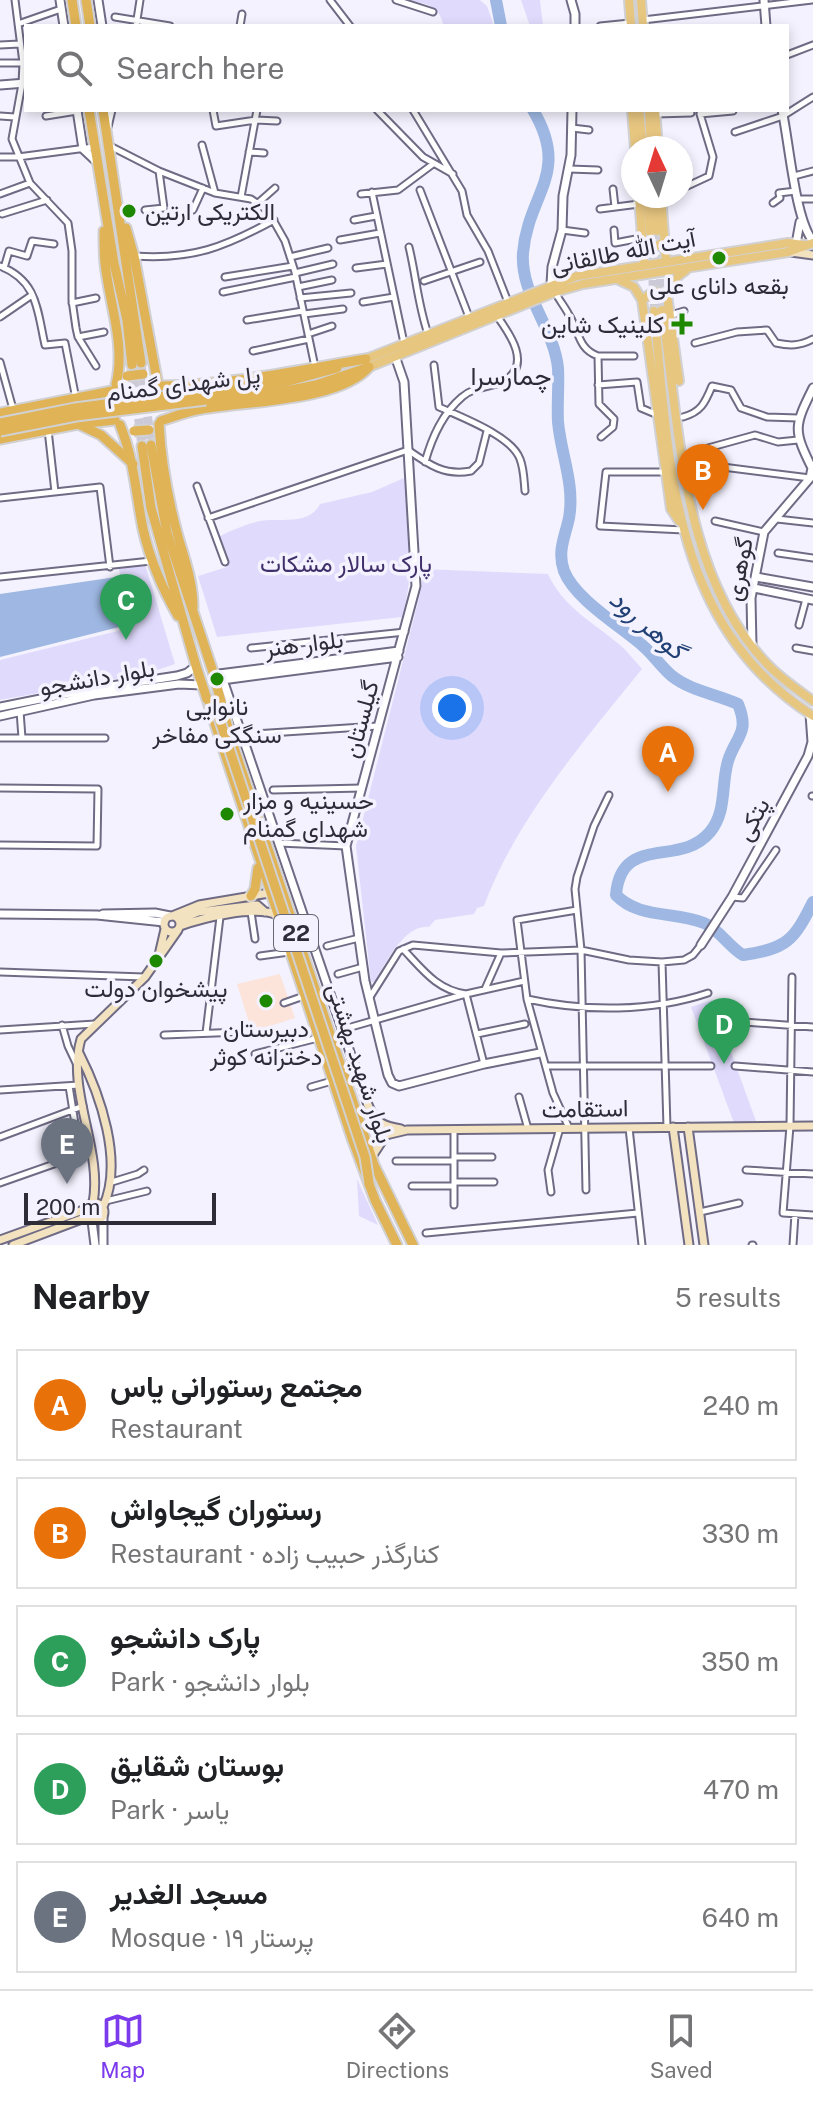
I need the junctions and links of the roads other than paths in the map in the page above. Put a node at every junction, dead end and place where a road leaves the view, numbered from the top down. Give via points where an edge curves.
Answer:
1 (15, 0) edge
2 (86, 0) edge
3 (98, 0) edge
4 (140, 0) edge
5 (330, 0) edge
6 (396, 0) edge
7 (571, 0) edge
8 (629, 0) edge
9 (641, 0) edge
10 (812, 0) edge
11 (73, 2) edge
12 (61, 4) edge
13 (764, 4) edge
14 (433, 12) dead end
15 (242, 14) dead end
16 (115, 17) dead end
17 (643, 23) edge
18 (18, 24) junction
19 (64, 24) edge
20 (76, 24) edge
21 (90, 24) edge
22 (102, 24) edge
23 (136, 24) edge
24 (240, 24) edge
25 (348, 24) edge
26 (575, 24) edge
27 (631, 24) edge
28 (766, 24) edge
29 (20, 44) junction
30 (0, 45) edge
31 (813, 45) edge
32 (789, 54) edge
33 (0, 63) edge
34 (23, 63) junction
35 (24, 84) edge
36 (0, 85) edge
37 (813, 97) edge
38 (789, 109) edge
39 (71, 112) edge
40 (77, 112) edge
41 (89, 112) edge
42 (103, 112) edge
43 (110, 112) edge
44 (213, 112) edge
45 (257, 112) edge
46 (379, 112) edge
47 (414, 112) edge
48 (572, 112) edge
49 (632, 112) edge
50 (639, 112) edge
51 (653, 112) edge
52 (653, 112) edge
53 (672, 112) edge
54 (722, 112) edge
55 (691, 113) dead end
56 (782, 113) edge
57 (0, 116) edge
58 (46, 116) dead end
59 (15, 117) junction
60 (256, 120) junction
61 (277, 121) dead end
62 (572, 128) junction
63 (106, 129) junction
64 (589, 130) dead end
65 (735, 132) dead end
66 (634, 136) edge
67 (642, 136) edge
68 (652, 136) edge
69 (656, 136) edge
70 (109, 145) junction
71 (202, 145) dead end
72 (95, 147) junction
73 (83, 149) junction
74 (249, 152) junction
75 (264, 153) dead end
76 (0, 157) edge
77 (18, 157) junction
78 (98, 163) junction
79 (433, 164) junction
80 (569, 169) junction
81 (598, 170) dead end
82 (159, 171) junction
83 (813, 171) edge
84 (453, 174) junction
85 (794, 176) junction
86 (30, 183) junction
87 (693, 183) edge
88 (203, 188) junction
89 (275, 188) dead end
90 (613, 189) dead end
91 (420, 190) dead end
92 (372, 192) junction
93 (215, 193) junction
94 (0, 194) edge
95 (361, 194) dead end
96 (797, 195) junction
97 (241, 197) junction
98 (48, 199) junction
99 (813, 199) edge
100 (118, 201) junction
101 (258, 203) junction
102 (773, 203) dead end
103 (104, 204) junction
104 (621, 205) edge
105 (615, 207) junction
106 (641, 208) edge
107 (647, 208) edge
108 (653, 208) edge
109 (662, 208) edge
110 (600, 209) dead end
111 (145, 210) dead end
112 (193, 210) dead end
113 (800, 212) junction
114 (2, 214) dead end
115 (376, 216) junction
116 (274, 220) junction
117 (354, 220) dead end
118 (562, 230) junction
119 (614, 230) dead end
120 (380, 233) junction
121 (585, 233) dead end
122 (648, 236) junction
123 (340, 240) dead end
124 (664, 242) junction
125 (807, 243) edge
126 (54, 244) dead end
127 (409, 247) dead end
128 (328, 248) dead end
129 (739, 250) junction
130 (788, 252) junction
131 (813, 255) edge
132 (134, 256) junction
133 (290, 257) junction
134 (666, 260) junction
135 (741, 260) junction
136 (480, 262) dead end
137 (333, 264) dead end
138 (387, 264) junction
139 (644, 264) junction
140 (293, 266) junction
141 (2, 267) edge
142 (356, 268) dead end
143 (689, 268) junction
144 (453, 272) junction
145 (296, 275) junction
146 (225, 277) dead end
147 (614, 278) junction
148 (332, 280) dead end
149 (424, 281) dead end
150 (298, 287) junction
151 (553, 288) junction
152 (223, 292) dead end
153 (351, 293) dead end
154 (32, 295) junction
155 (667, 295) junction
156 (394, 297) junction
157 (96, 298) dead end
158 (300, 298) junction
159 (642, 300) junction
160 (363, 302) dead end
161 (72, 303) junction
162 (510, 304) junction
163 (343, 309) dead end
164 (684, 311) dead end
165 (303, 312) junction
166 (662, 312) junction
167 (497, 316) junction
168 (0, 317) edge
169 (469, 317) junction
170 (247, 320) dead end
171 (332, 326) dead end
172 (104, 332) dead end
173 (428, 334) junction
174 (309, 336) junction
175 (78, 337) junction
176 (813, 339) edge
177 (404, 343) junction
178 (695, 343) dead end
179 (253, 351) dead end
180 (395, 356) junction
181 (598, 356) junction
182 (634, 356) dead end
183 (0, 362) edge
184 (368, 363) junction
185 (434, 365) dead end
186 (96, 366) dead end
187 (315, 367) junction
188 (160, 383) junction
189 (192, 385) junction
190 (598, 385) junction
191 (114, 388) junction
192 (813, 388) edge
193 (76, 400) junction
194 (25, 408) junction
195 (13, 410) junction
196 (195, 410) junction
197 (450, 412) junction
198 (0, 413) edge
199 (653, 413) dead end
200 (683, 417) junction
201 (798, 418) junction
202 (118, 422) junction
203 (160, 422) junction
204 (0, 423) edge
205 (78, 424) junction
206 (48, 430) junction
207 (0, 431) edge
208 (487, 431) junction
209 (26, 434) junction
210 (601, 437) dead end
211 (0, 439) edge
212 (798, 440) junction
213 (408, 450) junction
214 (425, 462) junction
215 (133, 465) junction
216 (813, 468) edge
217 (666, 472) junction
218 (810, 478) junction
219 (197, 486) dead end
220 (525, 491) dead end
221 (55, 492) junction
222 (0, 498) edge
223 (208, 518) junction
224 (777, 519) junction
225 (694, 521) junction
226 (715, 521) dead end
227 (813, 523) edge
228 (683, 527) junction
229 (764, 532) junction
230 (778, 553) dead end
231 (813, 558) edge
232 (152, 561) junction
233 (225, 562) dead end
234 (110, 567) junction
235 (0, 577) edge
236 (756, 577) junction
237 (768, 579) junction
238 (813, 587) edge
239 (754, 588) junction
240 (765, 590) junction
241 (810, 600) edge
242 (193, 615) junction
243 (799, 625) dead end
244 (186, 632) junction
245 (405, 632) junction
246 (752, 646) junction
247 (251, 648) dead end
248 (796, 648) dead end
249 (813, 651) edge
250 (399, 654) junction
251 (196, 666) junction
252 (218, 678) junction
253 (178, 680) junction
254 (202, 685) junction
255 (207, 699) junction
256 (813, 701) edge
257 (0, 707) edge
258 (20, 707) junction
259 (812, 715) edge
260 (0, 716) edge
261 (379, 726) junction
262 (240, 735) junction
263 (0, 738) edge
264 (22, 738) junction
265 (105, 738) dead end
266 (812, 742) edge
267 (810, 756) edge
268 (0, 788) edge
269 (362, 788) junction
270 (273, 790) dead end
271 (609, 795) dead end
272 (279, 843) junction
273 (0, 845) edge
274 (346, 846) junction
275 (776, 850) dead end
276 (259, 860) junction
277 (281, 889) junction
278 (269, 893) junction
279 (251, 896) junction
280 (732, 897) junction
281 (577, 910) junction
282 (251, 912) junction
283 (265, 912) junction
284 (0, 914) edge
285 (277, 915) junction
286 (220, 917) junction
287 (173, 923) junction
288 (359, 938) junction
289 (255, 939) dead end
290 (701, 945) joint
291 (327, 946) dead end
292 (403, 949) junction
293 (581, 950) junction
294 (289, 952) junction
295 (520, 952) junction
296 (501, 953) junction
297 (260, 956) dead end
298 (159, 957) junction
299 (662, 962) junction
300 (363, 967) junction
301 (0, 972) edge
302 (338, 974) dead end
303 (145, 977) junction
304 (792, 977) dead end
305 (524, 981) junction
306 (484, 989) junction
307 (708, 993) dead end
308 (466, 994) junction
309 (305, 996) junction
310 (369, 998) junction
311 (527, 999) junction
312 (284, 1003) dead end
313 (321, 1006) junction
314 (665, 1006) junction
315 (583, 1007) junction
316 (309, 1010) junction
317 (375, 1020) junction
318 (718, 1020) dead end
319 (95, 1024) junction
320 (327, 1024) junction
321 (525, 1024) dead end
322 (792, 1024) junction
323 (62, 1025) junction
324 (351, 1027) dead end
325 (813, 1027) edge
326 (0, 1030) edge
327 (241, 1032) dead end
328 (341, 1032) junction
329 (206, 1033) junction
330 (317, 1033) junction
331 (477, 1034) junction
332 (164, 1035) dead end
333 (331, 1036) junction
334 (78, 1051) junction
335 (540, 1053) junction
336 (255, 1054) dead end
337 (484, 1064) junction
338 (584, 1065) junction
339 (667, 1065) junction
340 (78, 1066) junction
341 (547, 1066) junction
342 (711, 1066) dead end
343 (735, 1066) dead end
344 (791, 1071) junction
345 (813, 1072) edge
346 (333, 1080) junction
347 (80, 1085) junction
348 (69, 1086) junction
349 (348, 1086) junction
350 (311, 1087) dead end
351 (0, 1090) edge
352 (519, 1097) dead end
353 (84, 1105) junction
354 (368, 1105) junction
355 (73, 1111) junction
356 (790, 1126) junction
357 (813, 1126) edge
358 (670, 1127) junction
359 (688, 1127) junction
360 (560, 1128) junction
361 (569, 1128) junction
362 (585, 1128) junction
363 (629, 1128) junction
364 (454, 1129) junction
365 (528, 1129) junction
366 (76, 1130) dead end
367 (407, 1130) junction
368 (0, 1137) edge
369 (92, 1150) junction
370 (492, 1157) dead end
371 (371, 1158) junction
372 (454, 1159) junction
373 (396, 1161) dead end
374 (144, 1170) dead end
375 (746, 1170) dead end
376 (786, 1172) junction
377 (813, 1174) edge
378 (112, 1182) junction
379 (494, 1182) dead end
380 (0, 1183) edge
381 (369, 1183) junction
382 (454, 1184) junction
383 (412, 1186) dead end
384 (586, 1190) dead end
385 (147, 1191) dead end
386 (551, 1192) dead end
387 (739, 1203) dead end
388 (454, 1205) dead end
389 (104, 1208) junction
390 (700, 1212) junction
391 (90, 1213) junction
392 (638, 1213) junction
393 (795, 1214) junction
394 (813, 1215) edge
395 (426, 1233) dead end
396 (0, 1240) edge
397 (13, 1245) edge
398 (95, 1245) edge
399 (103, 1245) edge
400 (397, 1245) edge
401 (413, 1245) edge
402 (642, 1245) edge
403 (689, 1245) edge
404 (704, 1245) edge
405 (793, 1245) edge

1 - 18 street
2 - 11 highway
2 - 21 highway
3 - 22 street
4 - 23 street
5 - 25 street
6 - 14 street
7 - 26 street
8 - 27 main road
9 - 17 main road
10 - 13 street
11 - 20 highway
12 - 18 street
12 - 19 street
13 - 17 street
13 - 28 street
15 - 24 street
16 - 23 street
18 - 29 street
29 - 30 street
29 - 34 street
31 - 32 street
33 - 34 street
34 - 35 street
35 - 36 street
35 - 59 street
37 - 38 street
39 - 58 street
40 - 73 street
41 - 72 highway
42 - 63 highway
43 - 63 street
44 - 60 street via 216,126
45 - 60 street
46 - 79 street
47 - 84 street
48 - 62 street
49 - 66 main road
50 - 67 main road
51 - 68 main road
52 - 69 main road
53 - 55 street
54 - 87 street via 700,114 713,157 709,176
56 - 65 street
56 - 85 street
57 - 59 street
59 - 77 street via 12,139
60 - 61 street
60 - 74 street
62 - 64 street
62 - 80 street
63 - 70 highway
70 - 82 street
70 - 100 highway
71 - 93 street
72 - 73 street
72 - 78 highway
73 - 77 street
73 - 78 street
74 - 75 street
74 - 97 street
76 - 77 street
77 - 86 street
78 - 103 highway
79 - 84 street
79 - 92 street via 398,190
80 - 81 street
80 - 118 street
82 - 88 street
82 - 111 street via 164,208
83 - 85 street
84 - 162 street
85 - 96 street
86 - 94 street
86 - 98 street
88 - 93 street
88 - 112 street
89 - 101 street
90 - 105 street
91 - 144 street
92 - 95 street
92 - 115 street
93 - 97 street
96 - 99 street
96 - 102 street via 779,193
96 - 113 street
97 - 101 street
98 - 114 street
98 - 161 street via 68,223
100 - 103 highway via 137,364
100 - 132 highway
101 - 116 street
103 - 191 highway via 104,261 118,351
104 - 105 street
105 - 110 street
106 - 122 main road
107 - 122 main road
108 - 122 main road
109 - 124 main road
113 - 125 street
113 - 125 street via 800,231
115 - 117 street
115 - 120 street
116 - 132 street via 234,242 198,253
116 - 133 street
118 - 121 street
118 - 151 street via 552,267
119 - 122 street via 615,243
120 - 123 street
120 - 138 street
122 - 124 main road via 653,248
122 - 139 main road
124 - 134 main road
125 - 129 main road, آیت الله طالقانی
125 - 130 main road, آیت الله طالقانی
126 - 141 street via 32,241 27,256 9,251
127 - 173 street
128 - 133 street
129 - 134 main road, آیت الله طالقانی
129 - 135 main road
130 - 131 main road
130 - 135 main road, آیت الله طالقانی
132 - 188 highway
133 - 140 street
134 - 139 main road, آیت الله طالقانی
135 - 143 main road, آیت الله طالقانی
136 - 144 street
137 - 145 street
138 - 142 street
138 - 156 street
139 - 151 main road, آیت الله طالقانی via 577,276
140 - 145 street
140 - 146 street
141 - 154 street via 29,285
143 - 147 main road, آیت الله طالقانی
143 - 155 main road
144 - 149 street
144 - 169 street
145 - 150 street
145 - 152 street
147 - 151 main road, آیت الله طالقانی
147 - 159 main road via 634,287
148 - 150 street
150 - 158 street
151 - 162 main road, آیت الله طالقانی
151 - 181 street via 581,343
153 - 158 street
154 - 168 street
154 - 193 street via 45,345 65,343
155 - 159 main road via 654,291
155 - 166 main road
156 - 160 street
156 - 177 street
157 - 161 street
158 - 165 street
159 - 217 main road
161 - 175 street
162 - 167 main road, آیت الله طالقانی
162 - 169 main road, آیت الله طالقانی
163 - 165 street
164 - 166 street
165 - 170 street
165 - 174 street
166 - 200 main road
166 - 225 main road
166 - 228 main road via 664,403
167 - 180 main road, آیت الله طالقانی
167 - 197 street via 517,347 517,365 503,381 461,397
169 - 173 main road, آیت الله طالقانی
171 - 174 street
172 - 175 street
173 - 177 main road, آیت الله طالقانی
174 - 179 street
174 - 187 street
175 - 186 street
176 - 178 street via 801,346 783,345 767,330
177 - 184 main road, آیت الله طالقانی
180 - 184 main road, آیت الله طالقانی
180 - 213 street, گیلستان via 404,382
181 - 182 street
181 - 190 street
183 - 195 street
184 - 187 highway
184 - 196 highway via 362,375 350,381 305,394
184 - 204 highway, پل شهدای گمنام, bridge via 289,381 75,408
184 - 207 highway, پل شهدای گمنام, bridge via 291,390 76,416
185 - 197 street via 438,405
187 - 189 highway
188 - 189 highway
188 - 191 highway, bridge via 143,374 127,376
188 - 203 highway, 22 via 167,407
189 - 196 highway
190 - 199 street via 637,382 641,408
190 - 210 street via 599,404 614,419
191 - 193 highway
191 - 202 highway, 22 via 110,406
192 - 201 street
193 - 194 highway
193 - 205 highway via 86,409
194 - 195 highway
194 - 209 highway via 34,419
195 - 198 highway
196 - 203 highway
197 - 208 street
197 - 214 street via 432,436
200 - 201 street via 705,405 712,386 731,390 741,408 767,417
200 - 225 main road
201 - 212 street
202 - 203 highway, bridge via 134,431
202 - 205 highway
202 - 215 highway, 22
203 - 242 highway, 22 via 168,494 193,586
205 - 206 highway
205 - 215 highway via 101,435
206 - 209 highway
206 - 221 street
208 - 214 street via 479,463 471,471 450,472
208 - 220 street via 516,450
209 - 211 highway
212 - 216 street
212 - 218 street via 778,442 755,435 708,448 705,457 707,465
213 - 214 street
213 - 223 street
213 - 245 street, گیلستان via 416,586
215 - 232 highway, 22
216 - 218 street, گوهری
217 - 228 main road via 671,509
217 - 228 street via 606,472 600,526
218 - 224 street, گوهری
219 - 223 street
221 - 222 street
221 - 234 street via 100,487
223 - 233 street
224 - 227 street
224 - 229 street, گوهری
225 - 246 main road via 714,584
226 - 229 street
228 - 259 main road via 703,589 727,631 761,675
229 - 236 street, گوهری
230 - 231 street
232 - 234 street
232 - 244 highway, 22
234 - 235 street
236 - 237 street
236 - 239 street, گوهری
237 - 238 street
237 - 240 street
239 - 240 street
239 - 246 street, گوهری
240 - 241 street
241 - 243 street
242 - 244 highway via 146,445 151,508
242 - 252 highway, بلوار شهید بهشتی / 22
244 - 251 highway, بلوار شهید بهشتی / 22
245 - 247 street
245 - 250 street, گیلستان
246 - 256 main road
248 - 249 street
250 - 252 street, بلوار هنر
250 - 261 street, گیلستان
251 - 253 street, بلوار دانشجو
251 - 254 highway, بلوار شهید بهشتی / 22
252 - 262 street
252 - 277 highway, بلوار شهید بهشتی / 22 via 230,736
253 - 254 street, بلوار دانشجو
253 - 258 street, بلوار دانشجو
254 - 255 highway, بلوار شهید بهشتی / 22
255 - 276 highway, بلوار شهید بهشتی / 22
255 - 381 highway, bridge via 217,712 365,1157
257 - 258 street, بلوار دانشجو
258 - 260 street, بلوار دانشجو
258 - 264 street
259 - 266 street
261 - 262 street
261 - 269 street, گیلستان
262 - 272 street
263 - 264 street
264 - 265 street
266 - 267 street, پتکی
267 - 280 street, پتکی
268 - 273 street via 98,789 97,846
269 - 270 street
269 - 274 street, گیلستان
271 - 281 street via 577,877
272 - 274 street
272 - 328 street
274 - 288 street, گیلستان
275 - 280 street via 743,898
276 - 278 highway, بلوار شهید بهشتی / 22
276 - 279 highway
277 - 278 highway
277 - 313 highway, بلوار شهید بهشتی / 22
278 - 279 main road
278 - 285 highway, بلوار شهید بهشتی / 22
279 - 287 main road via 199,905
280 - 290 street, پتکی
281 - 293 street
281 - 295 street via 517,920
282 - 283 main road
282 - 286 main road
282 - 289 street
283 - 285 main road
283 - 287 main road via 257,905 198,912
284 - 287 street via 155,913
285 - 294 highway, بلوار شهید بهشتی / 22
286 - 287 main road
286 - 329 street
287 - 298 main road
287 - 298 main road
288 - 291 street
288 - 300 street, گیلستان
290 - 299 street via 684,960
292 - 296 street via 413,945
292 - 308 street via 444,989
292 - 310 street
293 - 295 street
293 - 299 street
293 - 315 street
294 - 297 street
294 - 309 highway, بلوار شهید بهشتی / 22
295 - 296 street
295 - 305 street
296 - 306 street
298 - 303 main road
299 - 314 street
300 - 302 street
300 - 310 street, گیلستان
301 - 303 street
303 - 319 main road
304 - 322 street
305 - 306 street
305 - 311 street
306 - 308 street
307 - 314 street
308 - 317 street
308 - 331 street
309 - 312 street
309 - 316 highway, بلوار شهید بهشتی / 22
310 - 317 street, گیلستان
311 - 315 street
311 - 335 street
313 - 316 highway via 317,1014
313 - 320 highway, بلوار شهید بهشتی / 22
314 - 315 street
314 - 339 street
315 - 338 street
316 - 330 highway, بلوار شهید بهشتی / 22
317 - 324 street
317 - 337 street, گیلستان via 388,1075 399,1086
318 - 322 street
319 - 323 street
319 - 334 main road
320 - 330 highway via 318,1018
320 - 333 highway, بلوار شهید بهشتی / 22
321 - 331 street
322 - 325 street
322 - 344 street
323 - 326 street
323 - 340 street
327 - 329 street
328 - 333 street
328 - 354 street
329 - 332 street
330 - 336 street
330 - 346 highway, بلوار شهید بهشتی / 22
331 - 337 street
333 - 349 highway, بلوار شهید بهشتی / 22
334 - 340 main road
334 - 378 main road via 102,1106
335 - 337 street
335 - 341 street
338 - 339 street
338 - 341 street
338 - 362 street
339 - 342 street
339 - 358 street
340 - 347 main road
341 - 361 street
343 - 344 street
344 - 345 street
344 - 356 street
346 - 350 street
346 - 381 highway, بلوار شهید بهشتی / 22
347 - 348 street
347 - 353 main road
348 - 351 street
348 - 355 street
349 - 354 street
349 - 371 highway, بلوار شهید بهشتی / 22
352 - 365 street
353 - 355 street
353 - 369 main road
354 - 367 main road via 377,1122
355 - 366 street
355 - 368 street
356 - 357 main road, استقامت
356 - 359 main road, استقامت
356 - 376 street
358 - 359 main road, استقامت
358 - 363 main road, استقامت
358 - 403 main road
359 - 390 main road
360 - 361 main road, استقامت
360 - 365 main road, استقامت
360 - 386 street via 548,1170
361 - 362 main road, استقامت
362 - 363 main road, استقامت
362 - 384 street
363 - 392 street
364 - 365 main road, استقامت
364 - 367 main road, استقامت
364 - 372 street
367 - 371 main road via 386,1135
369 - 380 street
369 - 391 main road via 95,1186
370 - 372 street
371 - 401 highway, بلوار شهید بهشتی / 22
372 - 373 street
372 - 382 street
374 - 378 street
375 - 376 street
376 - 377 street
376 - 393 street via 783,1213
378 - 389 main road
379 - 382 street
381 - 400 highway, بلوار شهید بهشتی / 22
382 - 383 street
382 - 388 street
385 - 389 street
387 - 390 street
389 - 391 main road
389 - 391 main road via 97,1221
389 - 399 street
390 - 404 main road
391 - 396 main road
391 - 397 main road
391 - 398 street
392 - 395 street
392 - 402 street
393 - 394 street
393 - 405 street

